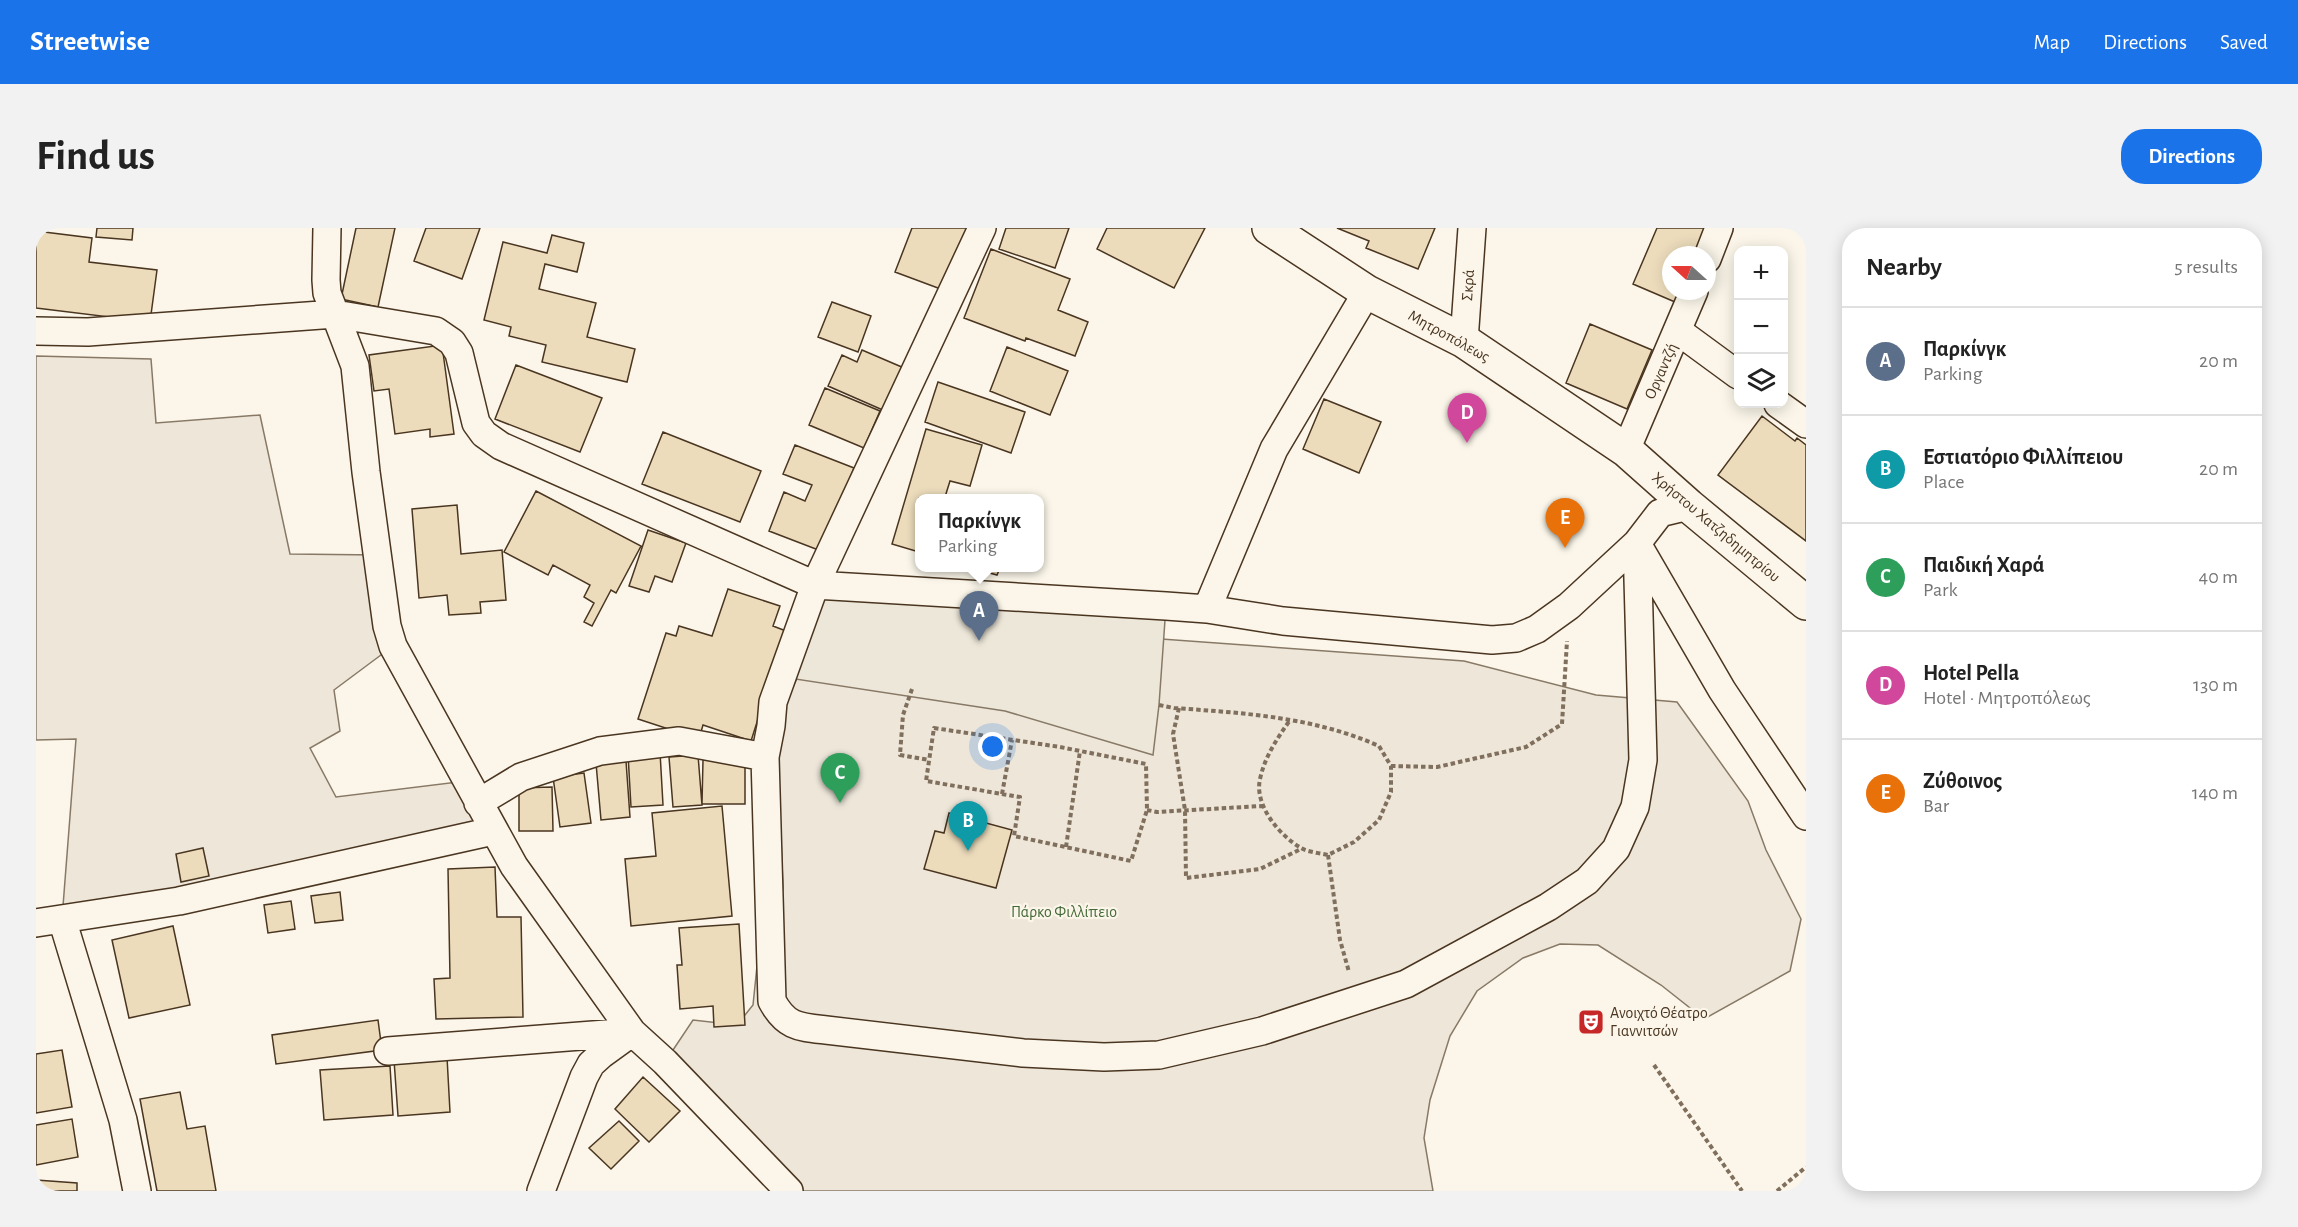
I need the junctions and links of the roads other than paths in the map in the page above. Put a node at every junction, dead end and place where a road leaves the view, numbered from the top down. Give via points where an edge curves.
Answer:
1 (327, 228) edge
2 (982, 228) edge
3 (1269, 228) edge
4 (1472, 228) edge
5 (1719, 228) edge
6 (1712, 246) edge
7 (1367, 292) junction
8 (1690, 300) edge
9 (335, 314) junction
10 (36, 330) edge
11 (1678, 331) junction
12 (1464, 341) junction
13 (1734, 372) edge
14 (1784, 408) edge
15 (1806, 424) edge
16 (1626, 450) junction
17 (1689, 506) junction
18 (1637, 543) junction
19 (815, 585) junction
20 (1806, 603) edge
21 (1208, 609) junction
22 (765, 757) junction
23 (478, 803) junction
24 (1806, 816) edge
25 (493, 831) junction
26 (49, 921) edge
27 (632, 1032) junction
28 (388, 1051) dead end
29 (137, 1191) edge
30 (542, 1191) edge
31 (789, 1191) edge

1 - 9 street via 326,280
2 - 19 street
3 - 7 main road, Μητροπόλεως
4 - 12 street, Σκρά
5 - 6 street
7 - 12 main road, Μητροπόλεως
7 - 21 street via 1274,449
8 - 11 street, Οργαντζή
9 - 10 street via 88,332
9 - 19 street via 436,331 459,353 476,423 501,446
9 - 23 street via 355,366 389,636
11 - 13 street
11 - 16 street, Οργαντζή
12 - 16 main road, Μητροπόλεως
14 - 15 street
16 - 17 main road, Χρήστου Χατζηδημητρίου
17 - 18 street via 1660,513
17 - 20 main road, Χρήστου Χατζηδημητρίου
18 - 21 street via 1569,606 1538,629 1516,638 1492,640 1283,621
18 - 22 street via 1643,760 1635,807 1616,849 1587,881 1548,907 1406,984 1263,1031 1159,1055 1104,1057 1023,1053 789,1023 772,1001
18 - 24 street via 1722,690
19 - 21 street
19 - 22 street via 773,702
22 - 23 street via 679,741 600,751 521,777
23 - 25 street
25 - 26 street via 179,902
25 - 27 street
26 - 29 street via 123,1120
27 - 28 street
27 - 30 street via 591,1064
27 - 31 street

